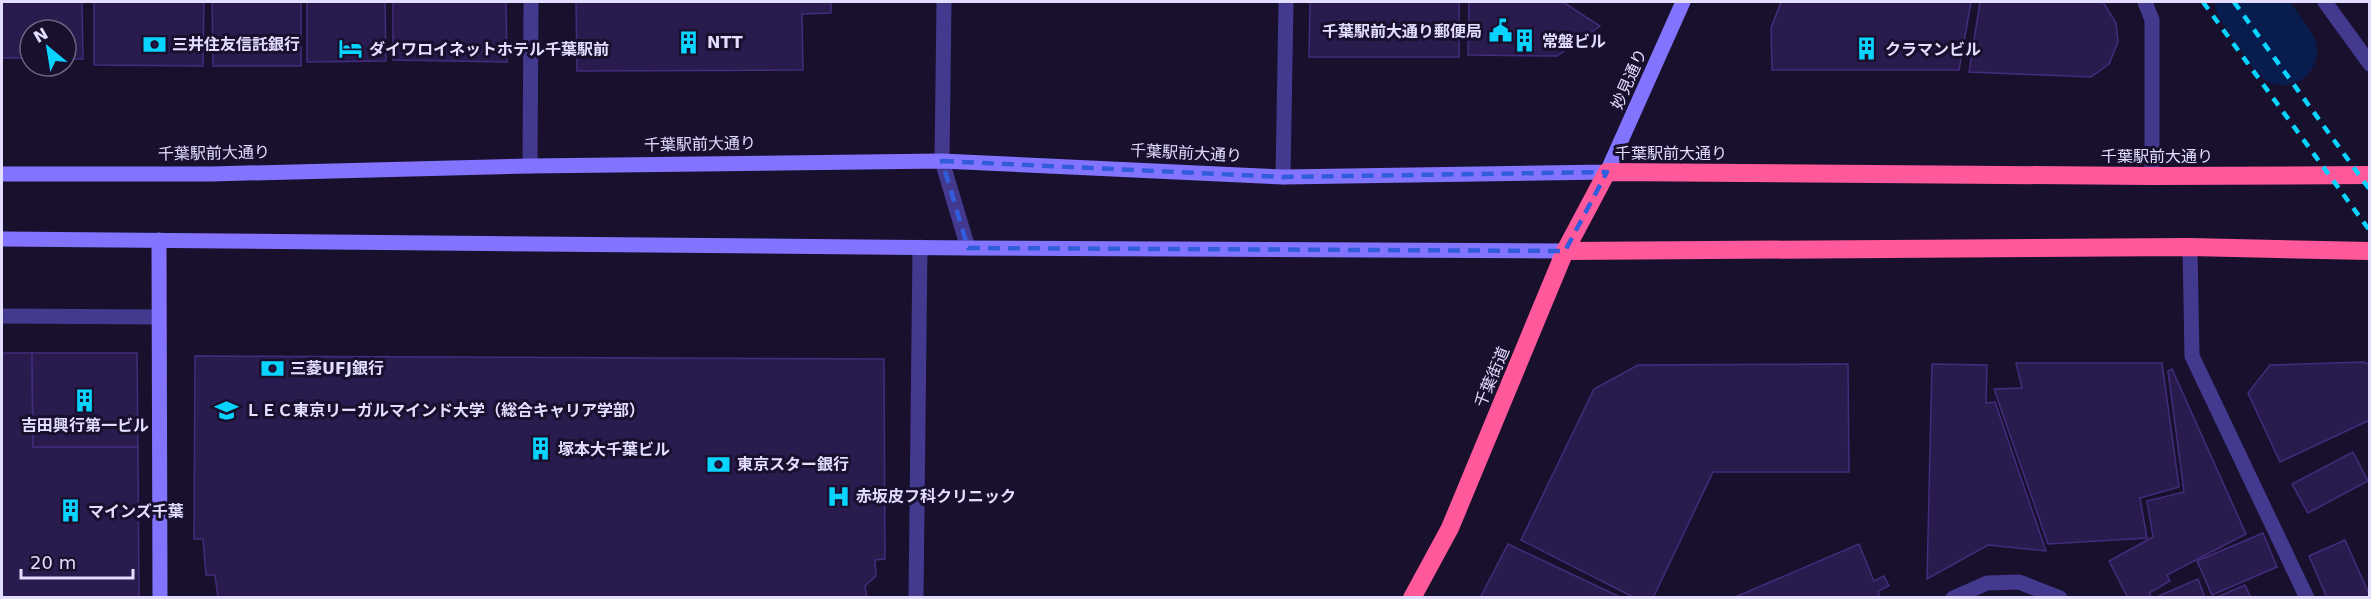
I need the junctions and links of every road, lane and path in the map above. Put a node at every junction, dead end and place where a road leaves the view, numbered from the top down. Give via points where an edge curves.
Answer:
1 (531, 2) edge
2 (944, 2) edge
3 (1286, 2) edge
4 (1683, 2) edge
5 (2145, 2) edge
6 (2325, 2) edge
7 (2370, 64) edge
8 (942, 161) junction
9 (530, 166) junction
10 (1607, 172) junction
11 (2369, 172) edge
12 (2, 174) edge
13 (2152, 176) junction
14 (1283, 177) junction
15 (2, 239) edge
16 (159, 240) junction
17 (2190, 247) junction
18 (920, 248) junction
19 (968, 248) junction
20 (1565, 251) junction
21 (2370, 251) edge
22 (2, 316) edge
23 (159, 317) junction
24 (160, 597) edge
25 (916, 597) edge
26 (1412, 597) edge
27 (1953, 597) edge
28 (2060, 597) edge
29 (2307, 597) edge

1 - 9 street
2 - 8 street
3 - 14 street
4 - 10 street, 妙見通り
5 - 13 street via 2152,20
6 - 7 street
8 - 9 street, 千葉駅前大通り
8 - 14 street, 千葉駅前大通り
8 - 19 street
9 - 12 street, 千葉駅前大通り via 210,174
10 - 13 highway, 千葉駅前大通り
10 - 14 street, 千葉駅前大通り
10 - 20 highway, 千葉街道
11 - 13 highway, 千葉駅前大通り
15 - 16 street
16 - 18 street
16 - 23 street
17 - 20 highway
17 - 21 highway
17 - 29 street via 2192,356
18 - 19 street
18 - 25 street
19 - 20 street
20 - 26 highway, 千葉街道 via 1450,528
22 - 23 street
23 - 24 street
27 - 28 street via 1987,583 2019,582

